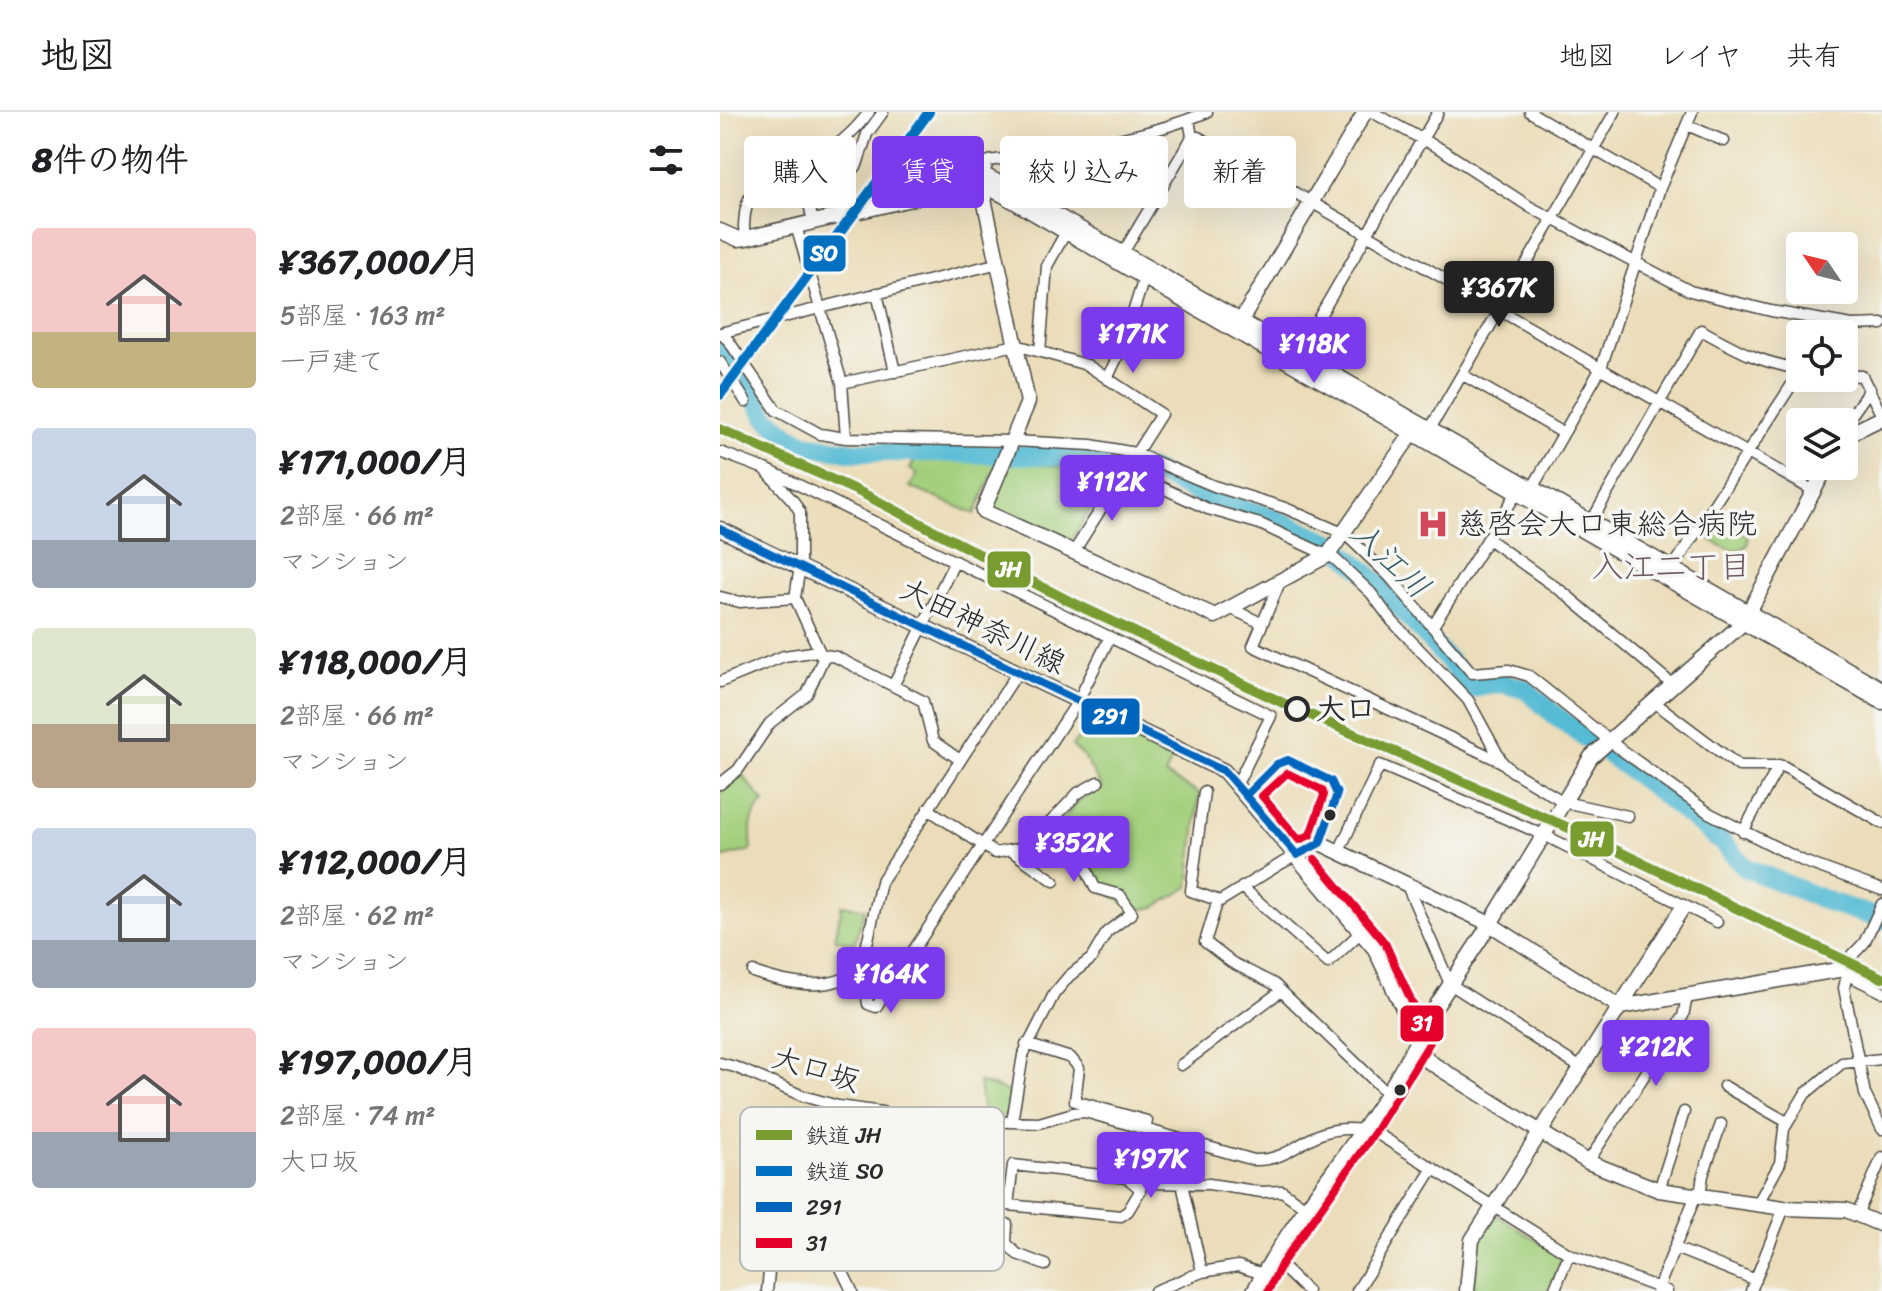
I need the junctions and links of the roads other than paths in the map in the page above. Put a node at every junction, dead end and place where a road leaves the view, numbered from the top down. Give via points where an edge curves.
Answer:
1 (869, 112) edge
2 (883, 112) edge
3 (1207, 112) edge
4 (1365, 112) edge
5 (1372, 112) edge
6 (1438, 112) edge
7 (1530, 112) edge
8 (1615, 112) edge
9 (1692, 112) edge
10 (1189, 119) junction
11 (1687, 125) junction
12 (1192, 136) edge
13 (1422, 140) junction
14 (1724, 141) dead end
15 (1593, 149) junction
16 (1184, 150) edge
17 (984, 174) edge
18 (984, 180) edge
19 (984, 181) edge
20 (1660, 188) junction
21 (984, 189) edge
22 (1296, 193) edge
23 (1312, 202) junction
24 (872, 206) edge
25 (812, 218) junction
26 (1553, 220) junction
27 (796, 226) junction
28 (1066, 232) junction
29 (744, 234) junction
30 (1367, 235) junction
31 (721, 236) edge
32 (1120, 257) junction
33 (999, 263) junction
34 (1636, 265) junction
35 (1144, 278) junction
36 (877, 293) junction
37 (819, 307) junction
38 (1501, 311) junction
39 (1882, 324) edge
40 (1239, 326) junction
41 (720, 333) edge
42 (1016, 345) junction
43 (1040, 352) junction
44 (1295, 359) junction
45 (720, 362) edge
46 (1786, 367) edge
47 (1601, 368) junction
48 (895, 372) junction
49 (1463, 375) junction
50 (1858, 376) edge
51 (1107, 379) junction
52 (842, 383) junction
53 (1870, 389) junction
54 (1786, 392) edge
55 (746, 402) dead end
56 (1660, 402) junction
57 (1857, 408) edge
58 (1882, 417) edge
59 (1430, 429) junction
60 (1858, 429) edge
61 (1413, 432) junction
62 (1563, 433) junction
63 (846, 438) junction
64 (1012, 442) junction
65 (720, 452) edge
66 (1748, 452) junction
67 (1134, 455) junction
68 (762, 467) junction
69 (1122, 474) junction
70 (1820, 480) edge
71 (1814, 491) junction
72 (1526, 492) junction
73 (1591, 522) junction
74 (720, 529) edge
75 (1343, 536) junction
76 (1488, 539) junction
77 (1073, 553) junction
78 (1328, 555) junction
79 (955, 561) junction
80 (800, 566) junction
81 (1672, 569) junction
82 (1280, 582) junction
83 (720, 597) edge
84 (795, 598) junction
85 (1230, 608) junction
86 (1746, 618) junction
87 (1261, 623) junction
88 (924, 626) junction
89 (1433, 626) junction
90 (1110, 637) junction
91 (819, 652) junction
92 (1018, 672) junction
93 (720, 682) edge
94 (1673, 685) junction
95 (893, 686) junction
96 (1882, 689) edge
97 (1078, 701) junction
98 (1654, 702) junction
99 (1882, 702) edge
100 (1603, 747) junction
101 (960, 760) junction
102 (1502, 762) junction
103 (1779, 765) junction
104 (1098, 782) dead end
105 (720, 784) edge
106 (1237, 784) junction
107 (1204, 792) dead end
108 (1564, 802) junction
109 (928, 809) junction
110 (1628, 816) dead end
111 (1051, 822) junction
112 (1882, 823) edge
113 (1743, 832) junction
114 (1544, 835) junction
115 (1320, 843) joint
116 (982, 845) junction
117 (1010, 850) junction
118 (1339, 851) junction
119 (1297, 855) junction
120 (1054, 881) dead end
121 (1409, 885) junction
122 (1242, 887) junction
123 (1882, 890) edge
124 (1220, 901) junction
125 (1882, 904) edge
126 (1683, 907) junction
127 (1717, 922) dead end
128 (1490, 924) junction
129 (1361, 932) junction
130 (862, 966) junction
131 (753, 972) dead end
132 (1843, 973) junction
133 (1450, 984) junction
134 (1281, 991) junction
135 (1882, 992) edge
136 (1687, 997) junction
137 (1620, 1007) junction
138 (1418, 1040) junction
139 (1026, 1044) junction
140 (1882, 1059) edge
141 (720, 1063) edge
142 (1860, 1063) junction
143 (1181, 1065) dead end
144 (1581, 1068) junction
145 (1724, 1086) dead end
146 (1386, 1092) junction
147 (845, 1107) edge
148 (1684, 1112) dead end
149 (1004, 1122) edge
150 (1012, 1122) junction
151 (1787, 1122) junction
152 (1721, 1124) dead end
153 (1364, 1128) junction
154 (1145, 1129) junction
155 (1882, 1129) edge
156 (1540, 1132) junction
157 (1588, 1162) junction
158 (1880, 1165) edge
159 (1433, 1168) junction
160 (1182, 1184) junction
161 (1137, 1186) junction
162 (1659, 1190) junction
163 (1698, 1196) junction
164 (1758, 1203) junction
165 (1494, 1206) junction
166 (1306, 1208) junction
167 (1784, 1208) junction
168 (1858, 1213) junction
169 (1007, 1224) dead end
170 (1882, 1225) edge
171 (1675, 1248) junction
172 (1569, 1254) junction
173 (1272, 1257) junction
174 (1045, 1265) dead end
175 (769, 1271) edge
176 (842, 1271) edge
177 (1202, 1272) junction
178 (1263, 1274) junction
179 (1753, 1286) edge
180 (1661, 1290) edge
181 (767, 1291) edge
182 (852, 1291) edge
183 (1155, 1291) edge
184 (1254, 1291) edge
185 (1307, 1291) edge
186 (1357, 1291) edge
187 (1467, 1291) edge
188 (1554, 1291) edge

1 - 29 street via 856,129 814,160 775,173 756,186 747,200
2 - 25 street via 843,182 812,191
3 - 10 street
4 - 23 street
5 - 13 street
6 - 13 street
7 - 15 street
8 - 15 street
9 - 11 street
10 - 12 street
10 - 17 street via 1102,142 989,161
11 - 14 street
11 - 20 street
13 - 26 street
13 - 30 street
15 - 20 street
15 - 26 street
16 - 32 street
18 - 32 street
19 - 28 street
20 - 34 street
21 - 33 street
22 - 23 street
23 - 30 street
23 - 40 street
24 - 25 street
25 - 27 street
25 - 29 street
26 - 34 street
26 - 38 street
27 - 29 street
27 - 37 street
28 - 32 street
28 - 43 street via 1047,266
29 - 31 street
30 - 38 street
30 - 44 street
32 - 35 street
32 - 40 street
33 - 36 street
33 - 42 street
34 - 39 street via 1690,291 1744,304 1852,325
34 - 47 street
35 - 40 street
35 - 51 street
36 - 37 street
36 - 48 street
37 - 41 street
37 - 52 street
38 - 47 street
38 - 49 street
40 - 44 street
41 - 63 street via 776,410 820,434
42 - 43 street
42 - 48 street
42 - 64 street via 1028,402
43 - 51 street via 1087,365
44 - 59 street
44 - 61 street
45 - 55 street
46 - 56 street via 1745,355 1701,330
47 - 56 street
47 - 62 street
48 - 52 street
49 - 59 street
49 - 62 street
50 - 53 street
51 - 67 street via 1161,414
52 - 63 street
53 - 57 street
53 - 58 street
54 - 66 street
56 - 66 street
56 - 73 street
58 - 60 street
59 - 61 street
59 - 72 street
61 - 72 street
61 - 75 street
62 - 72 street
63 - 64 street
64 - 67 street via 1091,445
64 - 77 street via 983,511
65 - 68 street
66 - 71 street
66 - 81 street
67 - 69 street
67 - 75 street via 1285,508
68 - 79 street
68 - 80 street via 800,512
69 - 77 street
69 - 78 street
70 - 71 street
71 - 86 street
72 - 73 street
72 - 76 street
72 - 86 street
73 - 81 street
74 - 80 street, 大田神奈川線
75 - 78 street
75 - 89 street via 1389,576
76 - 89 street
76 - 94 street via 1564,593
77 - 85 street via 1209,615
78 - 82 street
78 - 102 street via 1371,593 1468,700
79 - 88 street
79 - 90 street
80 - 84 street
80 - 88 street, 大田神奈川線
81 - 86 street
82 - 85 street
82 - 87 street
83 - 84 street via 740,602
84 - 91 street
85 - 87 street
86 - 94 street
86 - 96 street
86 - 99 street
87 - 102 street via 1253,646
88 - 92 street, 大田神奈川線
88 - 95 street
89 - 100 street via 1472,673 1509,670 1529,676
90 - 97 street
90 - 106 street via 1271,716
91 - 93 street via 784,656
91 - 95 street
91 - 105 street via 823,659 807,694 770,723 738,770
92 - 97 street, 大田神奈川線
92 - 101 street
94 - 98 street
95 - 101 street via 923,701 933,741
97 - 106 street, 大田神奈川線 via 1224,771
97 - 116 street
98 - 100 street
98 - 103 street via 1739,766
100 - 108 street
100 - 113 street
101 - 109 street
102 - 108 street
103 - 112 street
103 - 113 street
104 - 111 street via 1078,793
106 - 119 street, 大田神奈川線
107 - 124 street via 1191,891
108 - 110 street
108 - 114 street
109 - 116 street
109 - 130 street via 881,882
111 - 117 street via 1026,848
111 - 139 street via 1078,851 1095,888 1120,895 1132,913 1107,932 1091,959 1054,994
113 - 123 street
114 - 118 street via 1380,765
114 - 126 street
114 - 128 street
115 - 118 street
115 - 119 street
116 - 117 street via 995,853
116 - 130 street via 876,1007 868,1004
117 - 120 street
118 - 121 street
119 - 122 street
119 - 129 street, 大田神奈川線
121 - 128 street
121 - 133 street
122 - 124 street
122 - 129 street via 1328,963
124 - 134 street via 1205,942
125 - 132 street
126 - 127 street
126 - 137 street
128 - 133 street
128 - 137 street
129 - 138 street, 大田神奈川線 via 1375,949
130 - 131 street via 848,978 815,984
132 - 135 street
132 - 136 street
132 - 142 street
133 - 138 street
133 - 144 street
134 - 143 street
134 - 146 street
136 - 137 street
136 - 157 street via 1683,1016
137 - 144 street
138 - 146 street
138 - 156 street, 大田神奈川線 via 1428,1061
139 - 150 street
139 - 154 street via 1071,1058 1079,1068 1075,1101 1147,1121
140 - 142 street
141 - 147 street, 大口坂
142 - 151 street via 1842,1063 1805,1094
142 - 155 street via 1865,1094
144 - 156 street
145 - 151 street
146 - 153 street
148 - 162 street
149 - 150 street, 大口坂
150 - 154 street, 大口坂 via 1039,1123 1085,1112
151 - 164 street via 1780,1163
152 - 163 street
153 - 154 street, 大口坂 via 1321,1132 1266,1160
153 - 159 street
153 - 166 street
156 - 157 street, 大田神奈川線
156 - 165 street
157 - 162 street, 大田神奈川線
158 - 168 street
159 - 165 street
159 - 186 street
160 - 161 street
160 - 166 street via 1282,1191
160 - 177 street
161 - 161 street via 1127,1178 1013,1165 1008,1205 1121,1216 1140,1191
162 - 163 street, 大田神奈川線
163 - 164 street, 大田神奈川線
163 - 171 street
164 - 167 street, 大田神奈川線
165 - 172 street
165 - 187 street via 1472,1240
166 - 173 street
167 - 168 street, 大田神奈川線
167 - 179 street
168 - 170 street
169 - 174 street via 1006,1243 1017,1254
171 - 179 street
171 - 180 street
172 - 180 street
172 - 188 street
173 - 178 street
173 - 185 street
175 - 181 street
176 - 182 street
177 - 178 street via 1238,1266
177 - 183 street
178 - 184 street

